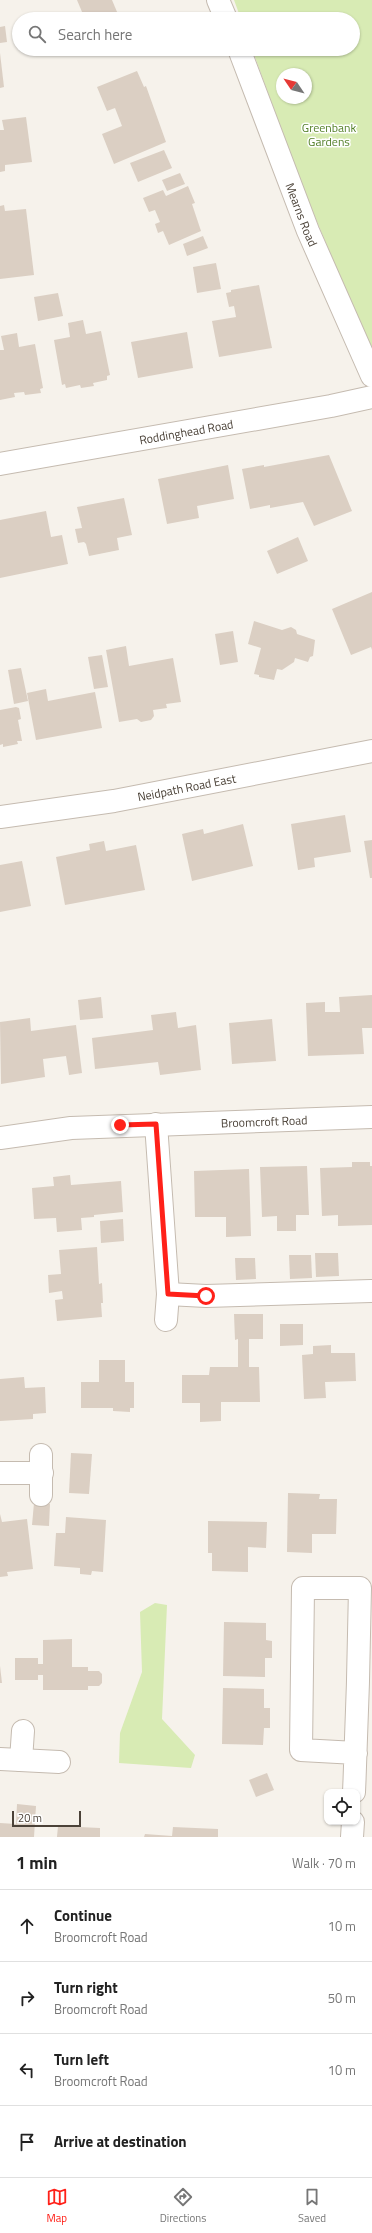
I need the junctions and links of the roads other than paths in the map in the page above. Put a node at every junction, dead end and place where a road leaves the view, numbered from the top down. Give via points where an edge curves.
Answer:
1 (218, 0) edge
2 (223, 12) edge
3 (242, 56) edge
4 (372, 376) edge
5 (372, 397) edge
6 (0, 464) edge
7 (372, 751) edge
8 (0, 817) edge
9 (372, 1117) edge
10 (156, 1124) junction
11 (0, 1138) edge
12 (371, 1291) dead end
13 (168, 1294) junction
14 (166, 1320) dead end
15 (0, 1473) edge
16 (41, 1495) dead end
17 (23, 1730) dead end
18 (356, 1754) junction
19 (10, 1759) edge
20 (59, 1762) dead end
21 (354, 1789) edge
22 (353, 1825) edge
23 (352, 1837) edge

1 - 2 street
3 - 4 street, Mearns Road via 308,231
5 - 6 street, Roddinghead Road
7 - 8 street, Neidpath Road East via 121,800
9 - 10 street, Broomcroft Road
10 - 11 street, Broomcroft Road via 70,1128
10 - 13 street
12 - 13 street via 206,1296
13 - 14 street
15 - 16 street via 41,1464
17 - 19 street
18 - 18 street via 360,1588 302,1588 301,1750
18 - 21 street
19 - 20 street
22 - 23 street

